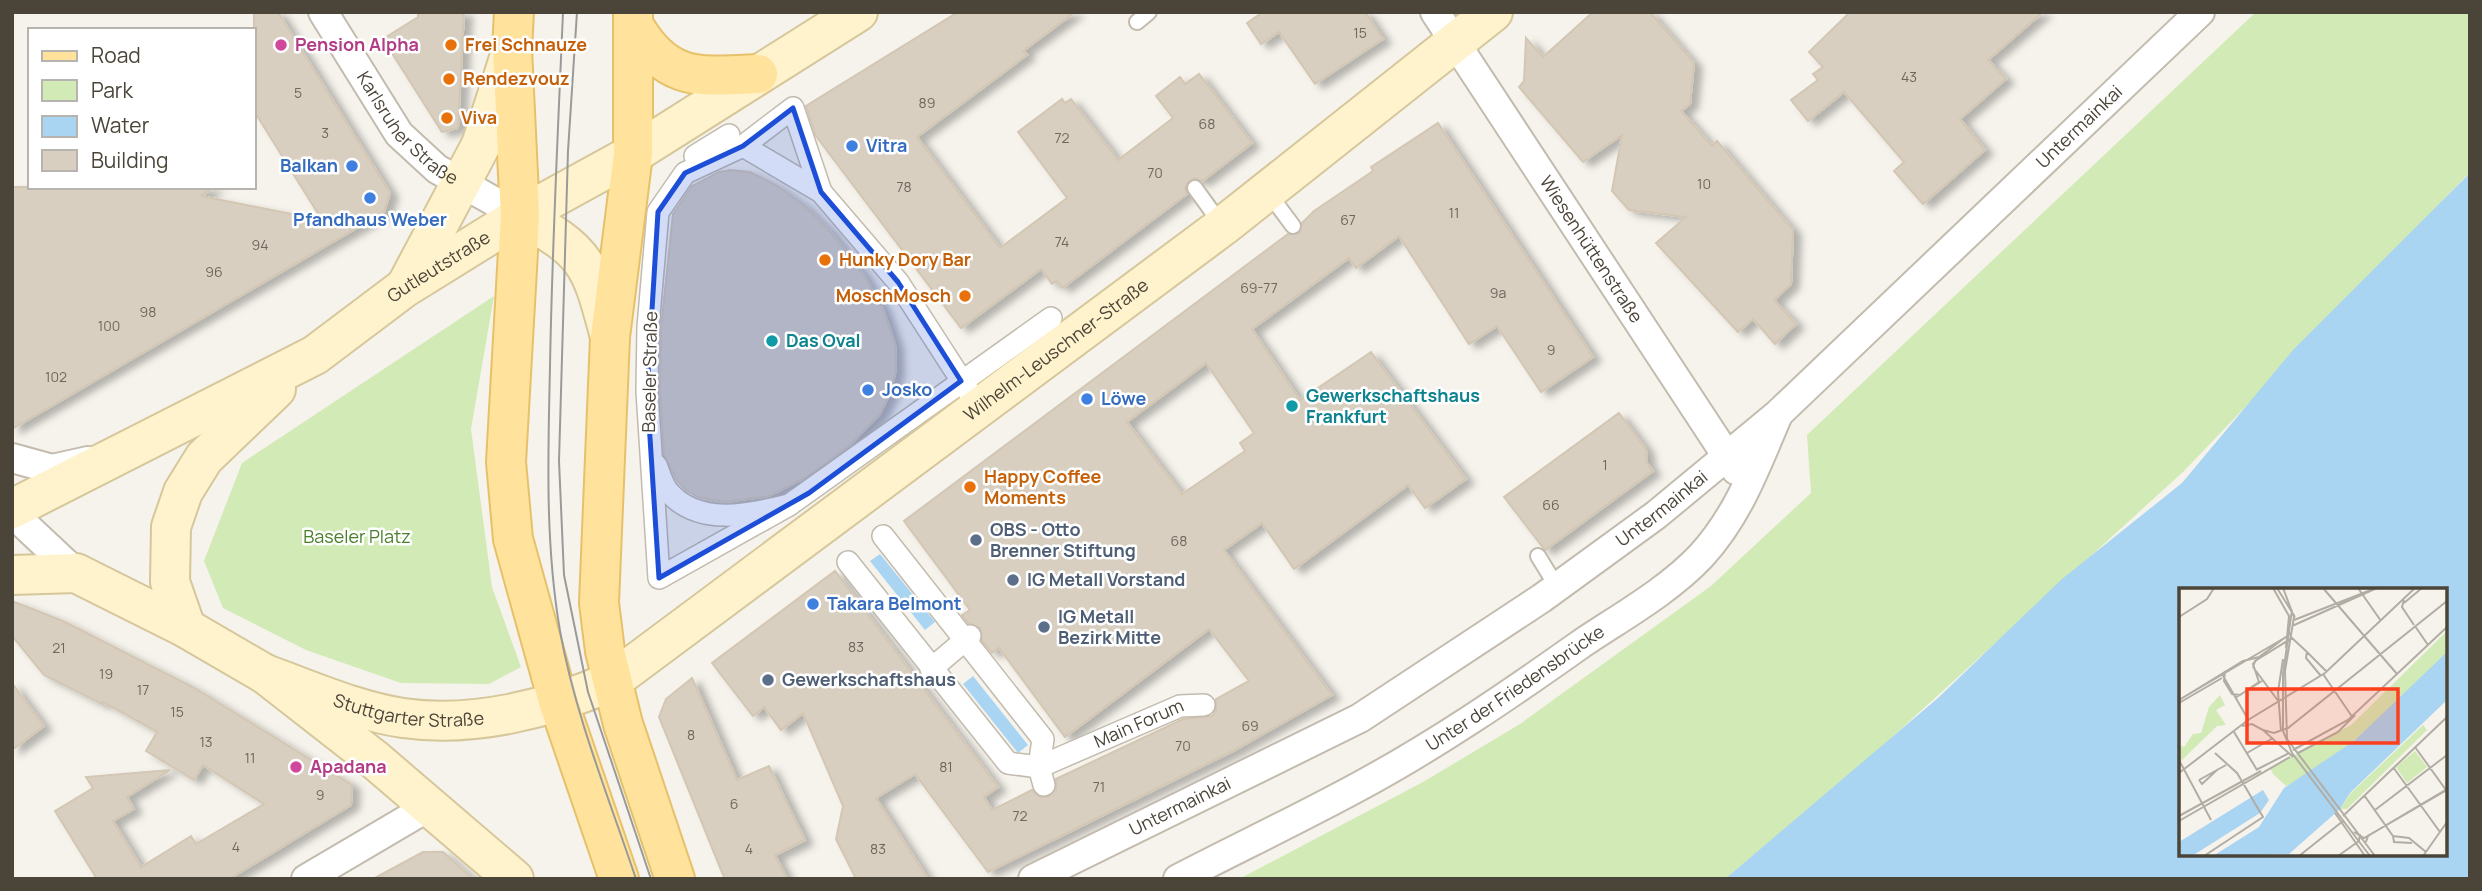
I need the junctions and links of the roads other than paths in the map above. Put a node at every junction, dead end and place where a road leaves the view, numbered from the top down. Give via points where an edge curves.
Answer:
1 (323, 12) edge
2 (858, 12) edge
3 (1150, 12) edge
4 (1493, 12) edge
5 (2200, 12) edge
6 (633, 18) edge
7 (1137, 22) dead end
8 (1446, 27) edge
9 (513, 31) edge
10 (758, 74) junction
11 (736, 141) junction
12 (633, 154) junction
13 (461, 183) junction
14 (1195, 188) dead end
15 (1267, 191) junction
16 (821, 192) junction
17 (520, 216) junction
18 (1223, 226) junction
19 (1293, 226) dead end
20 (404, 288) junction
21 (1051, 318) dead end
22 (610, 337) junction
23 (315, 355) junction
24 (965, 386) junction
25 (1778, 414) junction
26 (650, 450) junction
27 (1727, 455) junction
28 (111, 456) junction
29 (12, 458) edge
30 (1748, 487) junction
31 (789, 505) junction
32 (12, 511) edge
33 (883, 536) dead end
34 (1538, 555) dead end
35 (848, 562) dead end
36 (76, 573) junction
37 (12, 575) edge
38 (659, 578) joint
39 (1557, 587) junction
40 (186, 628) junction
41 (967, 638) junction
42 (931, 668) junction
43 (265, 674) junction
44 (612, 681) junction
45 (558, 701) junction
46 (1204, 705) dead end
47 (1043, 739) junction
48 (1076, 751) junction
49 (1041, 776) junction
50 (430, 806) junction
51 (306, 879) edge
52 (514, 879) edge
53 (619, 879) edge
54 (676, 879) edge
55 (1033, 879) edge
56 (1178, 879) edge

1 - 13 street, Karlsruher Straße via 400,134 437,169
2 - 10 main road, Gutleutstraße
3 - 7 lane
4 - 8 main road, Wilhelm-Leuschner-Straße
5 - 25 street, Untermainkai
6 - 10 main road via 647,48 679,71
6 - 12 main road, Baseler Straße
8 - 15 main road, Wilhelm-Leuschner-Straße
8 - 27 street, Wiesenhüttenstraße
9 - 13 main road via 481,145
9 - 17 main road
10 - 12 main road, Gutleutstraße
11 - 16 street
11 - 16 street via 793,108
11 - 26 street, Baseler Straße via 684,168 658,212 648,327
12 - 17 main road, Gutleutstraße
12 - 22 main road, Baseler Straße
13 - 17 street, Karlsruher Straße
13 - 20 main road
14 - 18 lane
15 - 18 main road, Wilhelm-Leuschner-Straße
15 - 19 lane
16 - 24 street via 898,282
17 - 20 main road, Gutleutstraße
17 - 22 main road via 567,243 585,263 594,278
17 - 45 main road via 506,462 513,539
18 - 44 main road, Wilhelm-Leuschner-Straße
20 - 23 main road, Gutleutstraße
21 - 24 street, Wilhelm-Leuschner-Straße
22 - 44 main road via 599,603
23 - 28 main road, Gutleutstraße
23 - 40 main road via 234,426 204,458 183,492 171,527 170,582
24 - 31 street, Wilhelm-Leuschner-Straße
25 - 27 street, Untermainkai
25 - 30 street, Unter der Friedensbrücke
26 - 31 street, Wilhelm-Leuschner-Straße via 667,489 694,512 744,516
26 - 38 street, Baseler Straße
27 - 30 street, Wiesenhüttenstraße
27 - 39 street, Untermainkai via 1656,515
28 - 29 street via 52,468
28 - 32 main road, Gutleutstraße
30 - 56 street, Unter der Friedensbrücke via 1727,524 1700,557 1501,701 1359,787
31 - 38 street, Wilhelm-Leuschner-Straße
32 - 36 street, Stuttgarter Straße
33 - 41 street
34 - 39 lane
35 - 42 street
36 - 37 main road, Stuttgarter Straße
36 - 40 main road, Stuttgarter Straße
39 - 55 street, Untermainkai via 1360,718
40 - 43 main road, Stuttgarter Straße
41 - 42 street
41 - 47 street
42 - 49 street via 1007,763
43 - 45 main road, Stuttgarter Straße via 402,718 470,719
43 - 50 main road, Stuttgarter Straße
44 - 45 main road
44 - 54 main road
45 - 53 main road
46 - 48 street, Main Forum via 1180,706
47 - 48 street, Main Forum
47 - 49 street
48 - 49 street, Main Forum
50 - 51 street
50 - 52 main road

